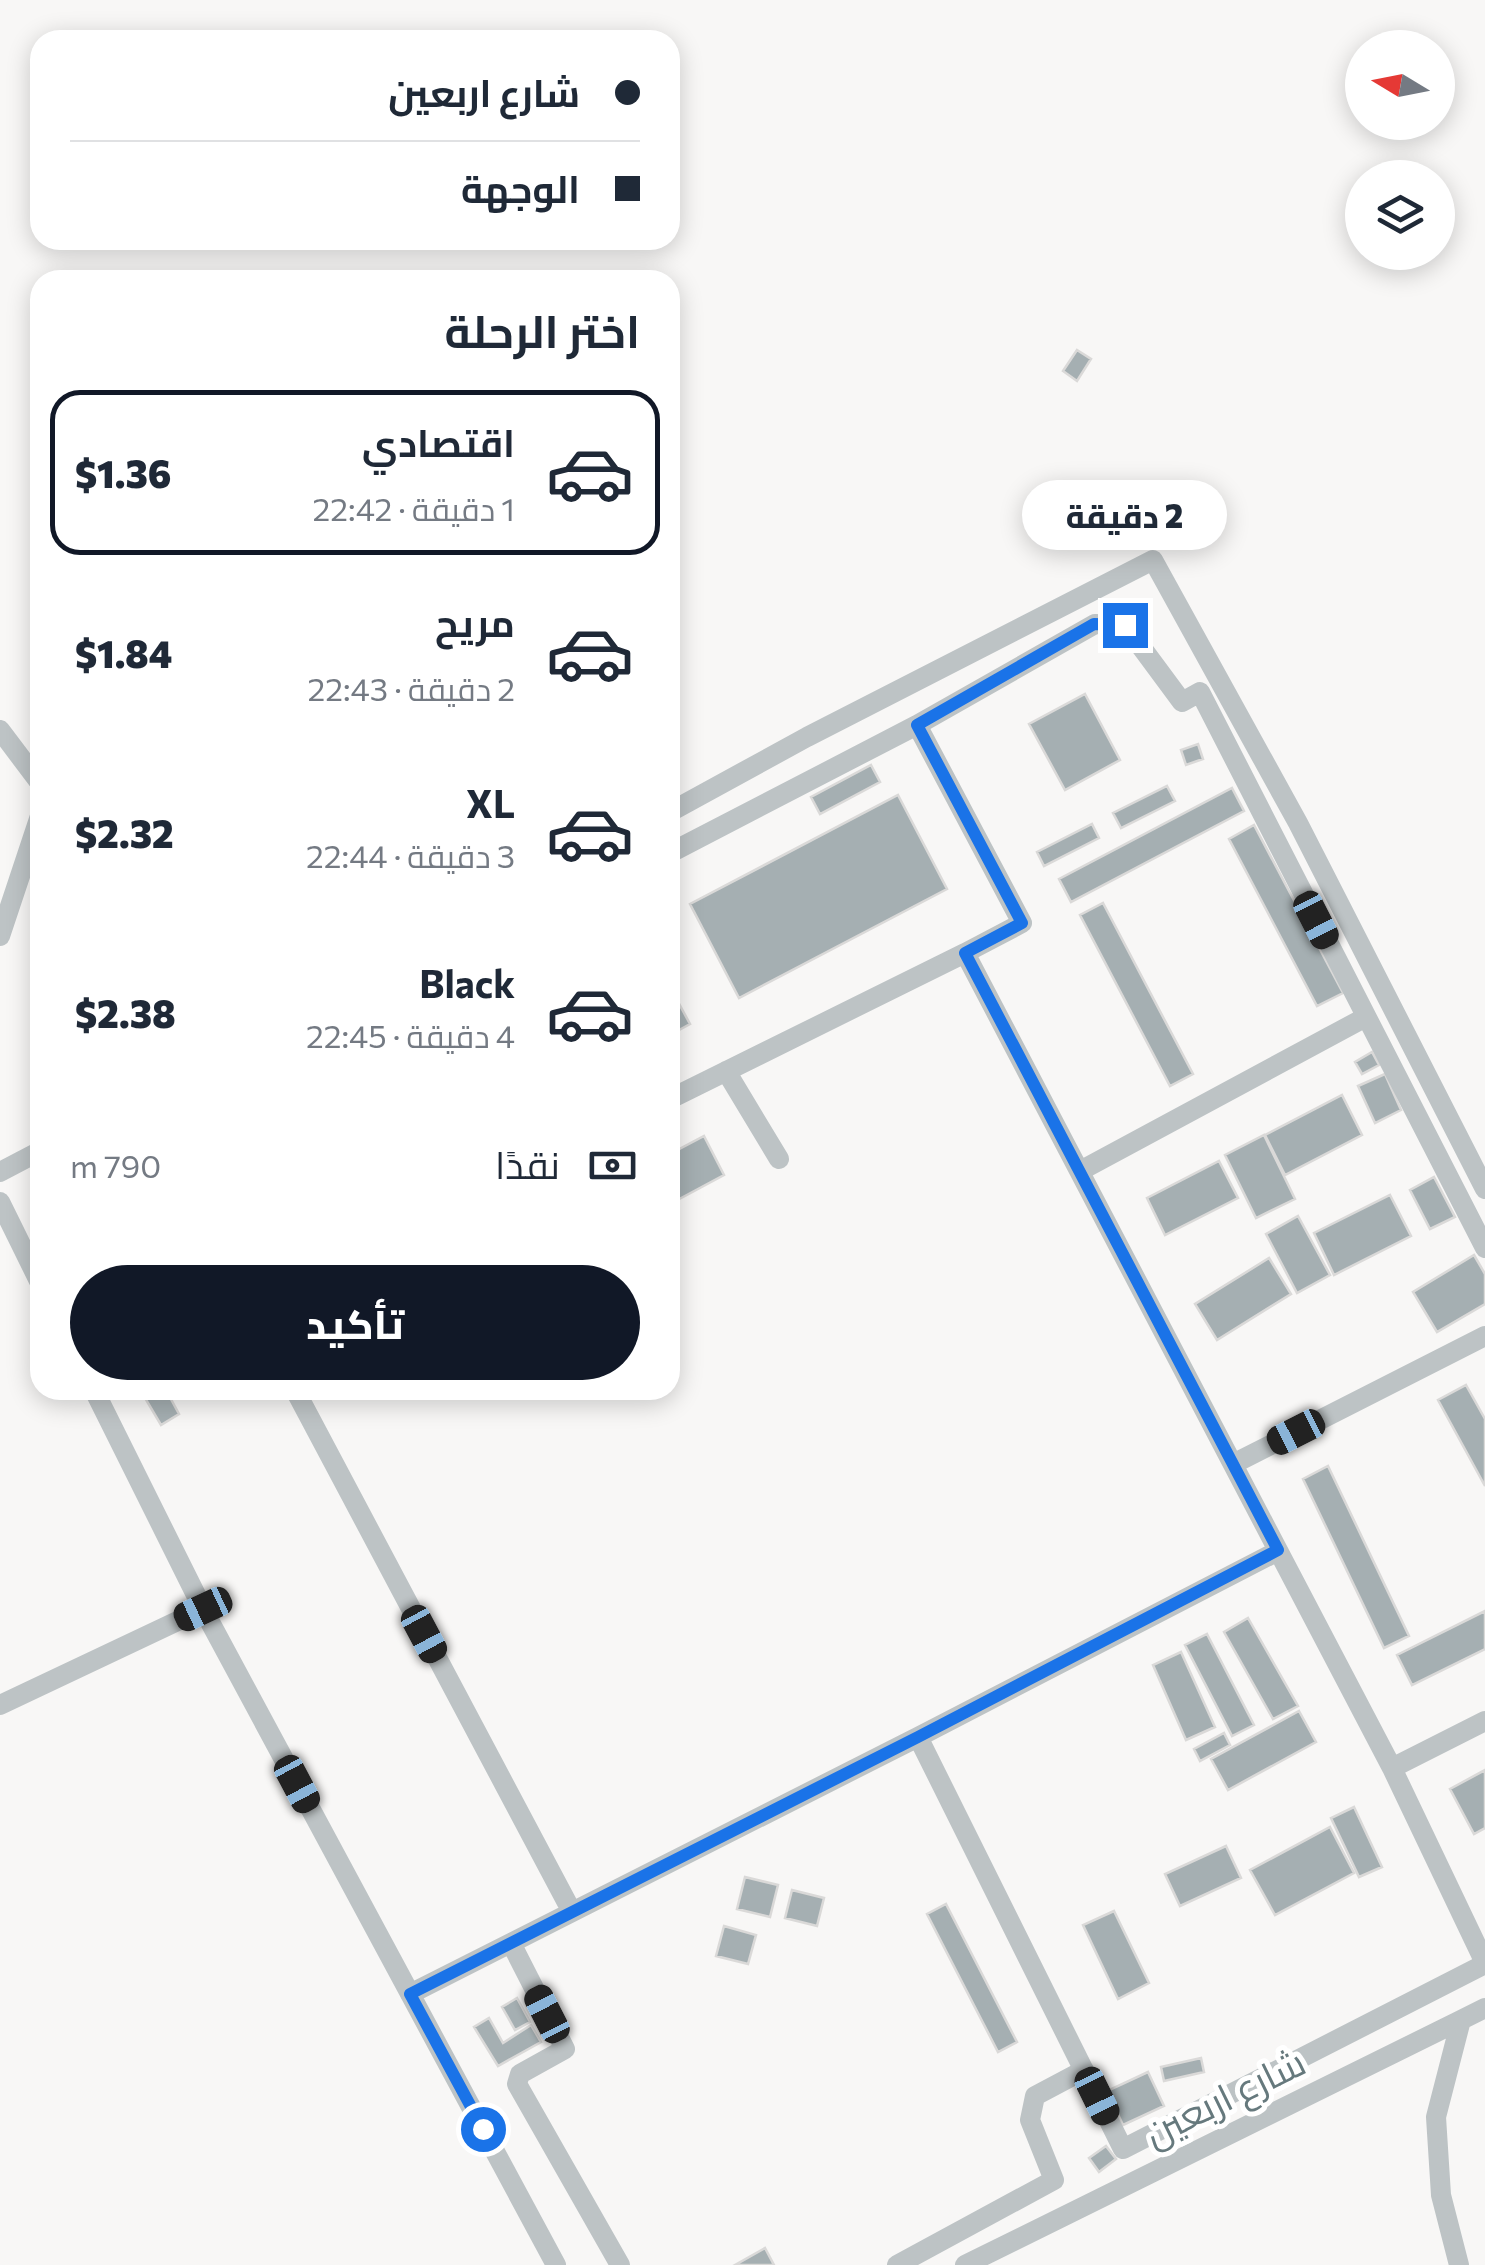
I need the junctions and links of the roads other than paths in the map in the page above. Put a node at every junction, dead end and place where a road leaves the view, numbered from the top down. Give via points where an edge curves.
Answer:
1 (917, 725) junction
2 (0, 730) edge
3 (30, 769) edge
4 (680, 807) edge
5 (30, 846) edge
6 (680, 848) edge
7 (0, 936) edge
8 (965, 953) junction
9 (1366, 1017) junction
10 (726, 1070) junction
11 (680, 1094) edge
12 (30, 1156) edge
13 (779, 1159) dead end
14 (1080, 1171) junction
15 (0, 1172) edge
16 (1485, 1189) edge
17 (0, 1202) edge
18 (1485, 1248) edge
19 (30, 1262) edge
20 (1485, 1336) edge
21 (99, 1400) edge
22 (299, 1400) edge
23 (1233, 1464) junction
24 (1278, 1550) junction
25 (203, 1609) junction
26 (0, 1705) edge
27 (1485, 1721) edge
28 (918, 1737) junction
29 (1392, 1768) junction
30 (572, 1912) junction
31 (510, 1943) junction
32 (1485, 1964) edge
33 (410, 1994) junction
34 (1485, 2008) edge
35 (1461, 2020) junction
36 (1084, 2070) junction
37 (556, 2265) edge
38 (620, 2265) edge
39 (896, 2265) edge
40 (965, 2265) edge
41 (1459, 2265) edge

1 - 6 street
1 - 8 street via 1022,923
1 - 9 street via 1094,624 1125,625 1182,702 1200,692
2 - 3 street
4 - 16 street via 1153,560 1298,823
5 - 7 street
8 - 10 street
8 - 14 street
9 - 14 street
9 - 18 street
10 - 11 street
10 - 13 street
12 - 15 street
14 - 23 street
17 - 19 street
20 - 23 street
21 - 25 street
22 - 30 street
23 - 24 street
24 - 28 street
24 - 29 street
25 - 26 street
25 - 33 street
27 - 29 street
28 - 30 street
28 - 36 street
29 - 32 street
30 - 31 street
31 - 33 street
31 - 38 street via 565,2049 520,2074 518,2084
32 - 36 street via 1123,2149
33 - 37 street
34 - 35 street, شارع اربعين
35 - 40 street, شارع اربعين
35 - 41 street via 1436,2117 1441,2194
36 - 39 street via 1035,2096 1030,2120 1054,2180

